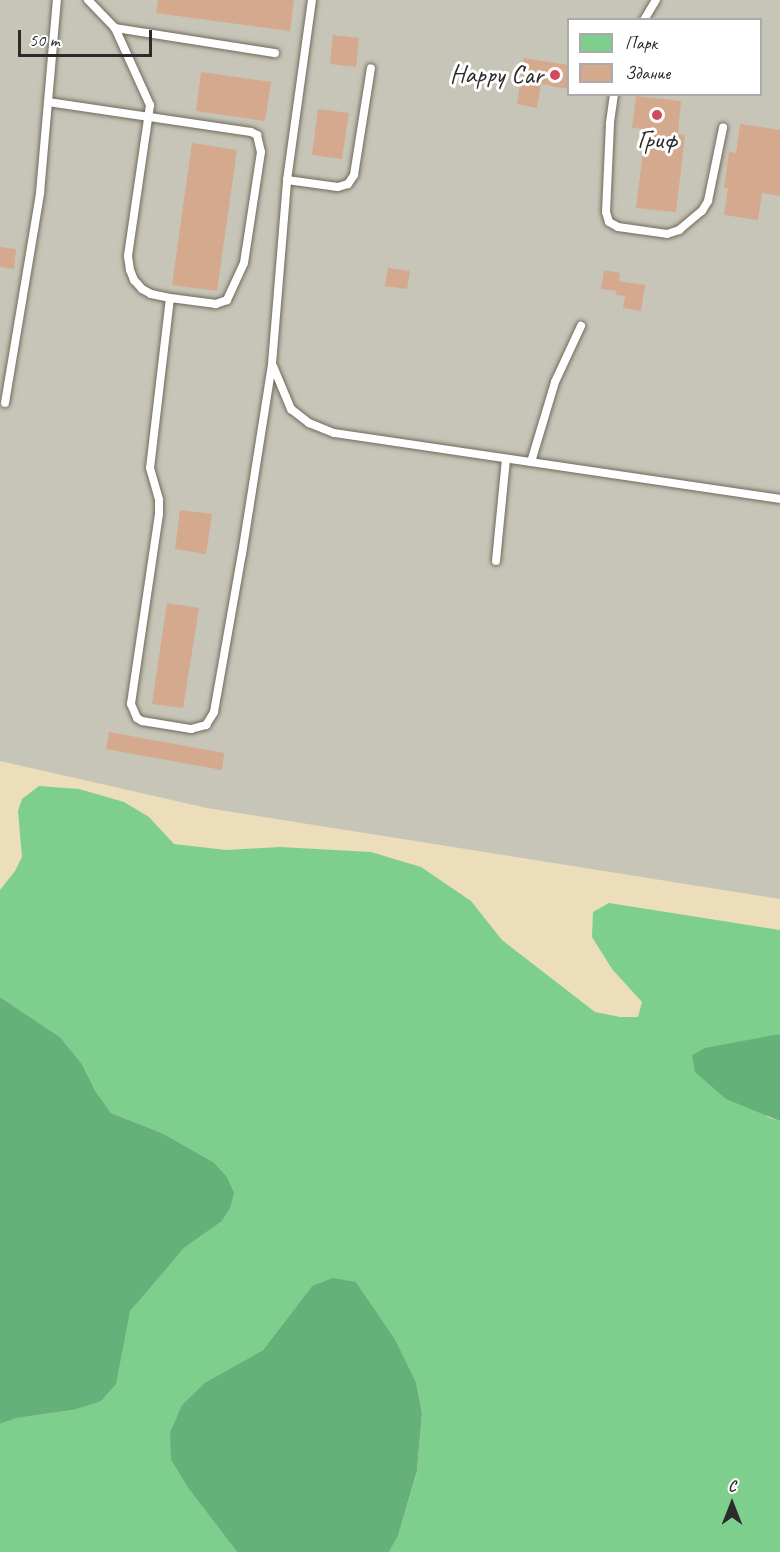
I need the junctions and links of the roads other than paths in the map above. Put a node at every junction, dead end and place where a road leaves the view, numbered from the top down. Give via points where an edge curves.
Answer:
1 (57, 0) edge
2 (88, 0) edge
3 (312, 0) edge
4 (656, 0) edge
5 (645, 18) edge
6 (115, 28) junction
7 (275, 53) dead end
8 (371, 68) dead end
9 (614, 96) edge
10 (48, 102) junction
11 (150, 117) junction
12 (723, 128) dead end
13 (287, 180) junction
14 (170, 298) junction
15 (581, 326) dead end
16 (272, 364) junction
17 (5, 403) dead end
18 (506, 459) junction
19 (531, 462) junction
20 (780, 499) edge
21 (496, 561) dead end

1 - 10 lane
2 - 6 lane
3 - 13 lane
4 - 5 lane
6 - 7 lane
6 - 11 lane via 146,93
8 - 13 lane via 354,175 348,184 338,187
9 - 12 lane via 606,212 609,222 618,227 667,234 679,230 702,211 708,201
10 - 11 lane
10 - 17 lane via 40,193
11 - 14 lane via 128,256 134,280 142,289
11 - 14 lane via 251,132 260,144 244,263 227,300 216,304
13 - 16 lane
14 - 16 lane via 150,468 159,514 131,695 133,712 142,721 200,728 214,712
15 - 19 lane via 555,382
16 - 18 lane via 291,409 319,428
18 - 19 lane
18 - 21 lane
19 - 20 lane

